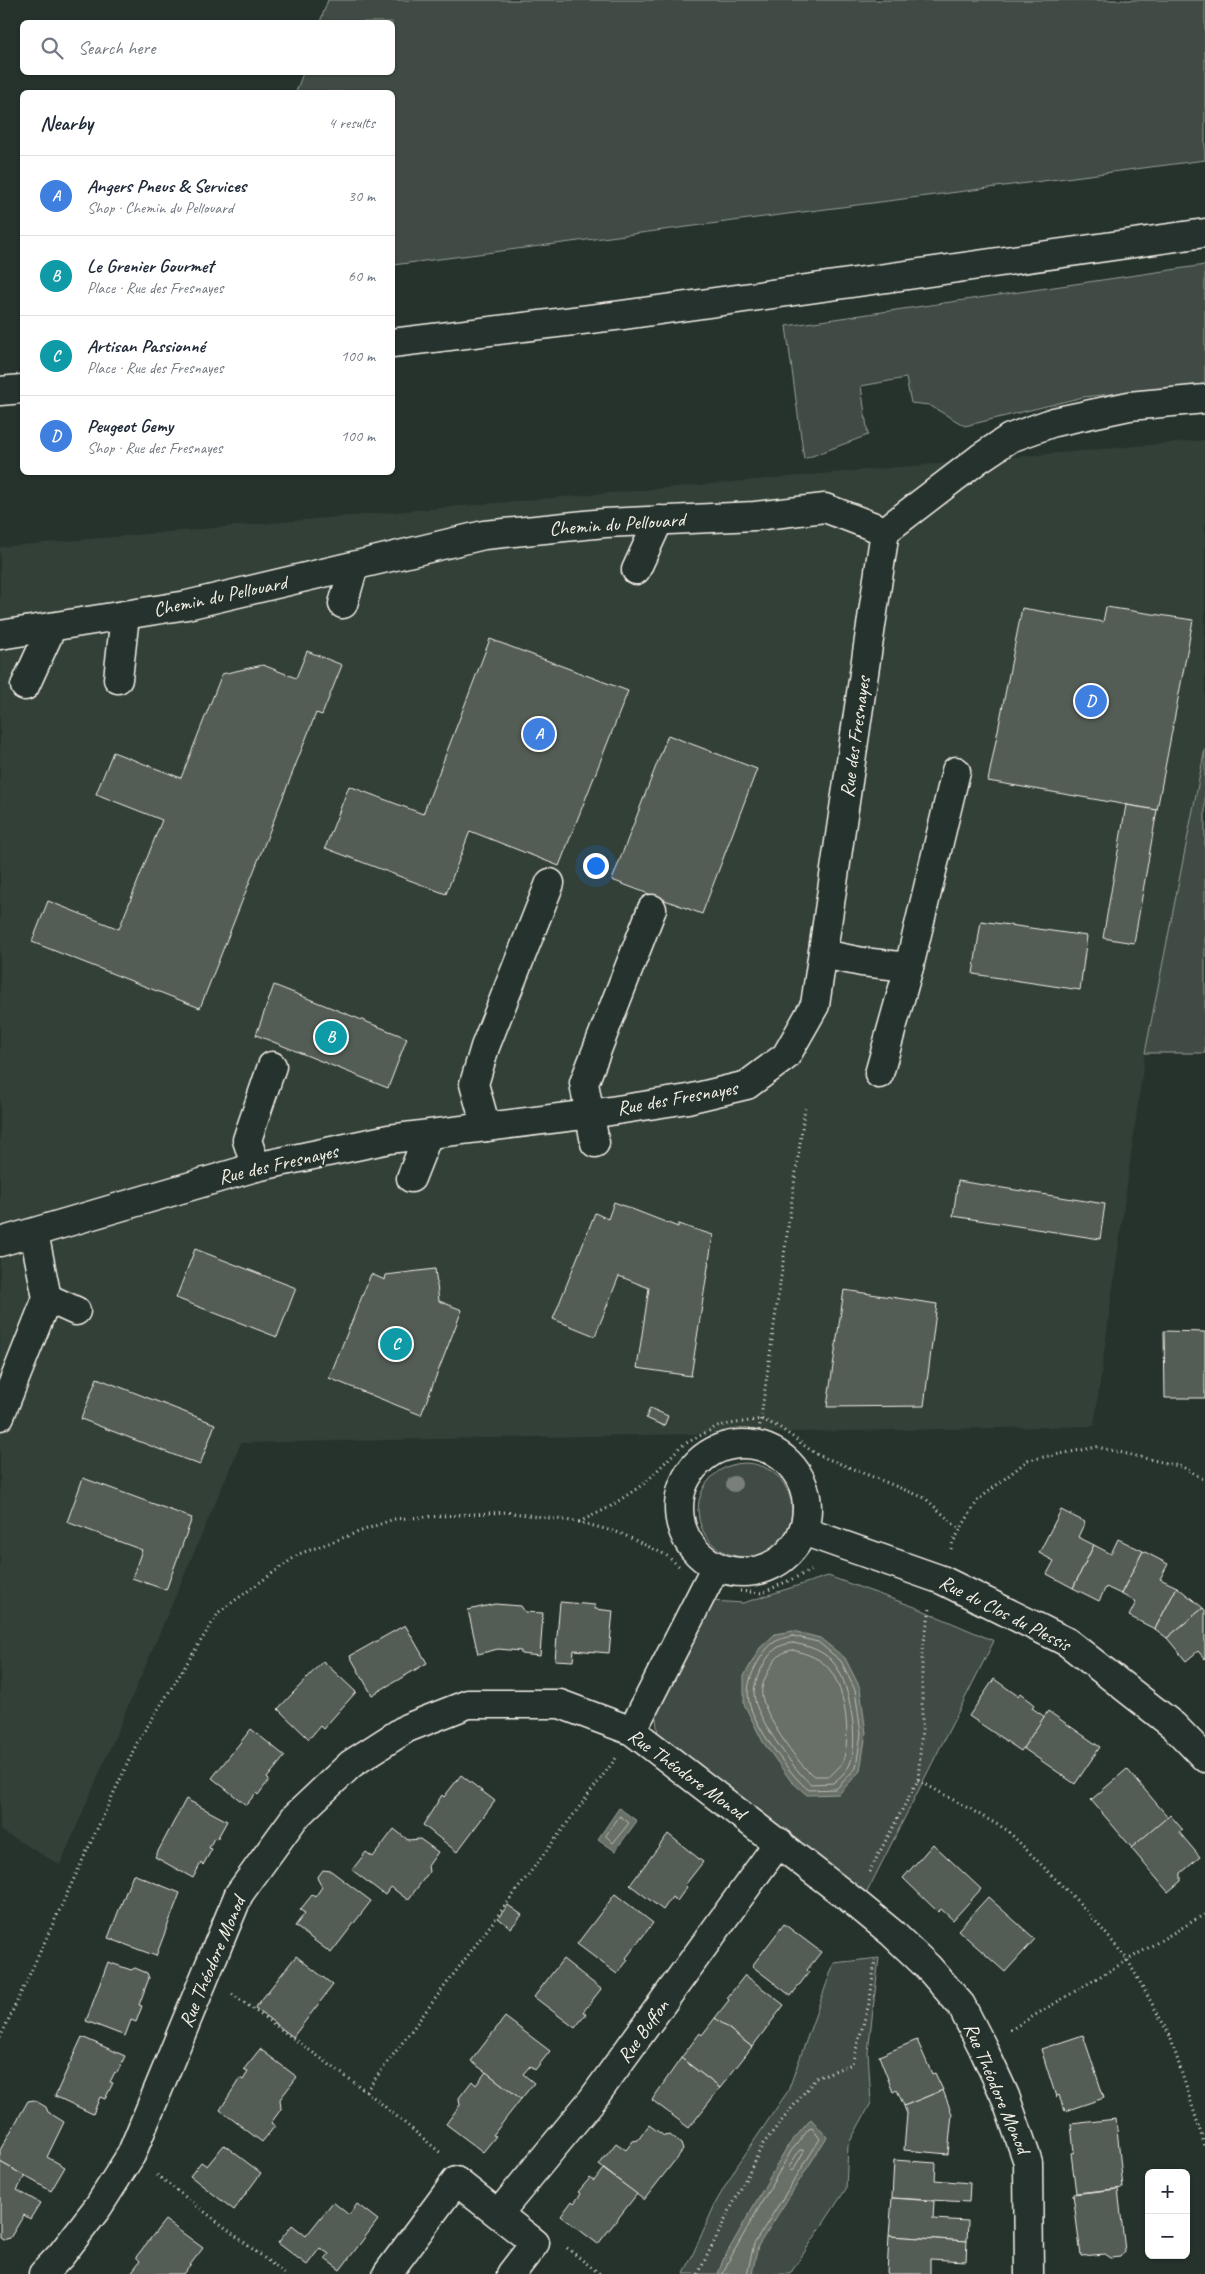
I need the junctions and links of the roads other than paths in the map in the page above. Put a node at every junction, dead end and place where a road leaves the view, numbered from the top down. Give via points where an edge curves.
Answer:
1 (1205, 233) edge
2 (395, 343) edge
3 (20, 389) edge
4 (0, 391) edge
5 (1205, 399) edge
6 (659, 520) junction
7 (884, 531) junction
8 (354, 566) junction
9 (636, 570) dead end
10 (343, 604) dead end
11 (125, 615) junction
12 (52, 627) junction
13 (0, 635) edge
14 (118, 679) dead end
15 (25, 686) dead end
16 (956, 771) dead end
17 (550, 883) dead end
18 (652, 909) dead end
19 (823, 954) junction
20 (909, 967) junction
21 (272, 1066) dead end
22 (879, 1074) dead end
23 (591, 1114) junction
24 (486, 1127) junction
25 (428, 1135) junction
26 (595, 1143) dead end
27 (256, 1166) junction
28 (410, 1178) dead end
29 (34, 1233) junction
30 (0, 1242) edge
31 (47, 1298) junction
32 (76, 1311) dead end
33 (0, 1416) edge
34 (803, 1531) junction
35 (710, 1577) junction
36 (632, 1731) junction
37 (1205, 1758) edge
38 (779, 1842) junction
39 (499, 2213) junction
40 (43, 2274) edge
41 (387, 2274) edge
42 (511, 2274) edge
43 (1028, 2274) edge

1 - 2 street via 623,315
3 - 4 street
5 - 7 street via 1129,406 1054,422 1010,438
6 - 7 street, Chemin du Pellouard via 755,516 825,508
6 - 8 street, Chemin du Pellouard via 484,535
6 - 9 street
7 - 19 street, Rue des Fresnayes
8 - 10 street
8 - 11 street, Chemin du Pellouard via 187,605
11 - 12 street, Chemin du Pellouard
11 - 14 street
12 - 13 street, Chemin du Pellouard
12 - 15 street
16 - 20 street
17 - 24 street via 485,1047 474,1084
18 - 23 street via 584,1083
19 - 20 street
19 - 23 street, Rue des Fresnayes via 815,1004 786,1056 747,1085 688,1099
20 - 22 street
21 - 27 street via 247,1140
23 - 24 street, Rue des Fresnayes
23 - 26 street
24 - 25 street, Rue des Fresnayes
25 - 27 street, Rue des Fresnayes via 389,1139
25 - 28 street
27 - 29 street, Rue des Fresnayes
29 - 30 street, Rue des Fresnayes
29 - 31 street
31 - 32 street
31 - 33 street
34 - 35 street via 792,1549 777,1562 757,1570
34 - 35 street via 807,1510 804,1488 794,1468 759,1432 716,1450 699,1461 686,1478 679,1498 686,1538 699,1554
34 - 37 street, Rue du Clos du Plessis via 942,1580 1067,1642 1174,1726
35 - 36 street
36 - 38 street, Rue Théodore Monod
36 - 40 street, Rue Théodore Monod via 560,1704 468,1704 407,1728 351,1764 295,1817 240,1894 131,2155 98,2206
38 - 39 street, Rue Buffon via 592,2100
38 - 43 street, Rue Théodore Monod via 892,1933 928,1967 961,2006 1005,2096 1028,2162
39 - 41 street via 456,2181
39 - 42 street via 535,2243

